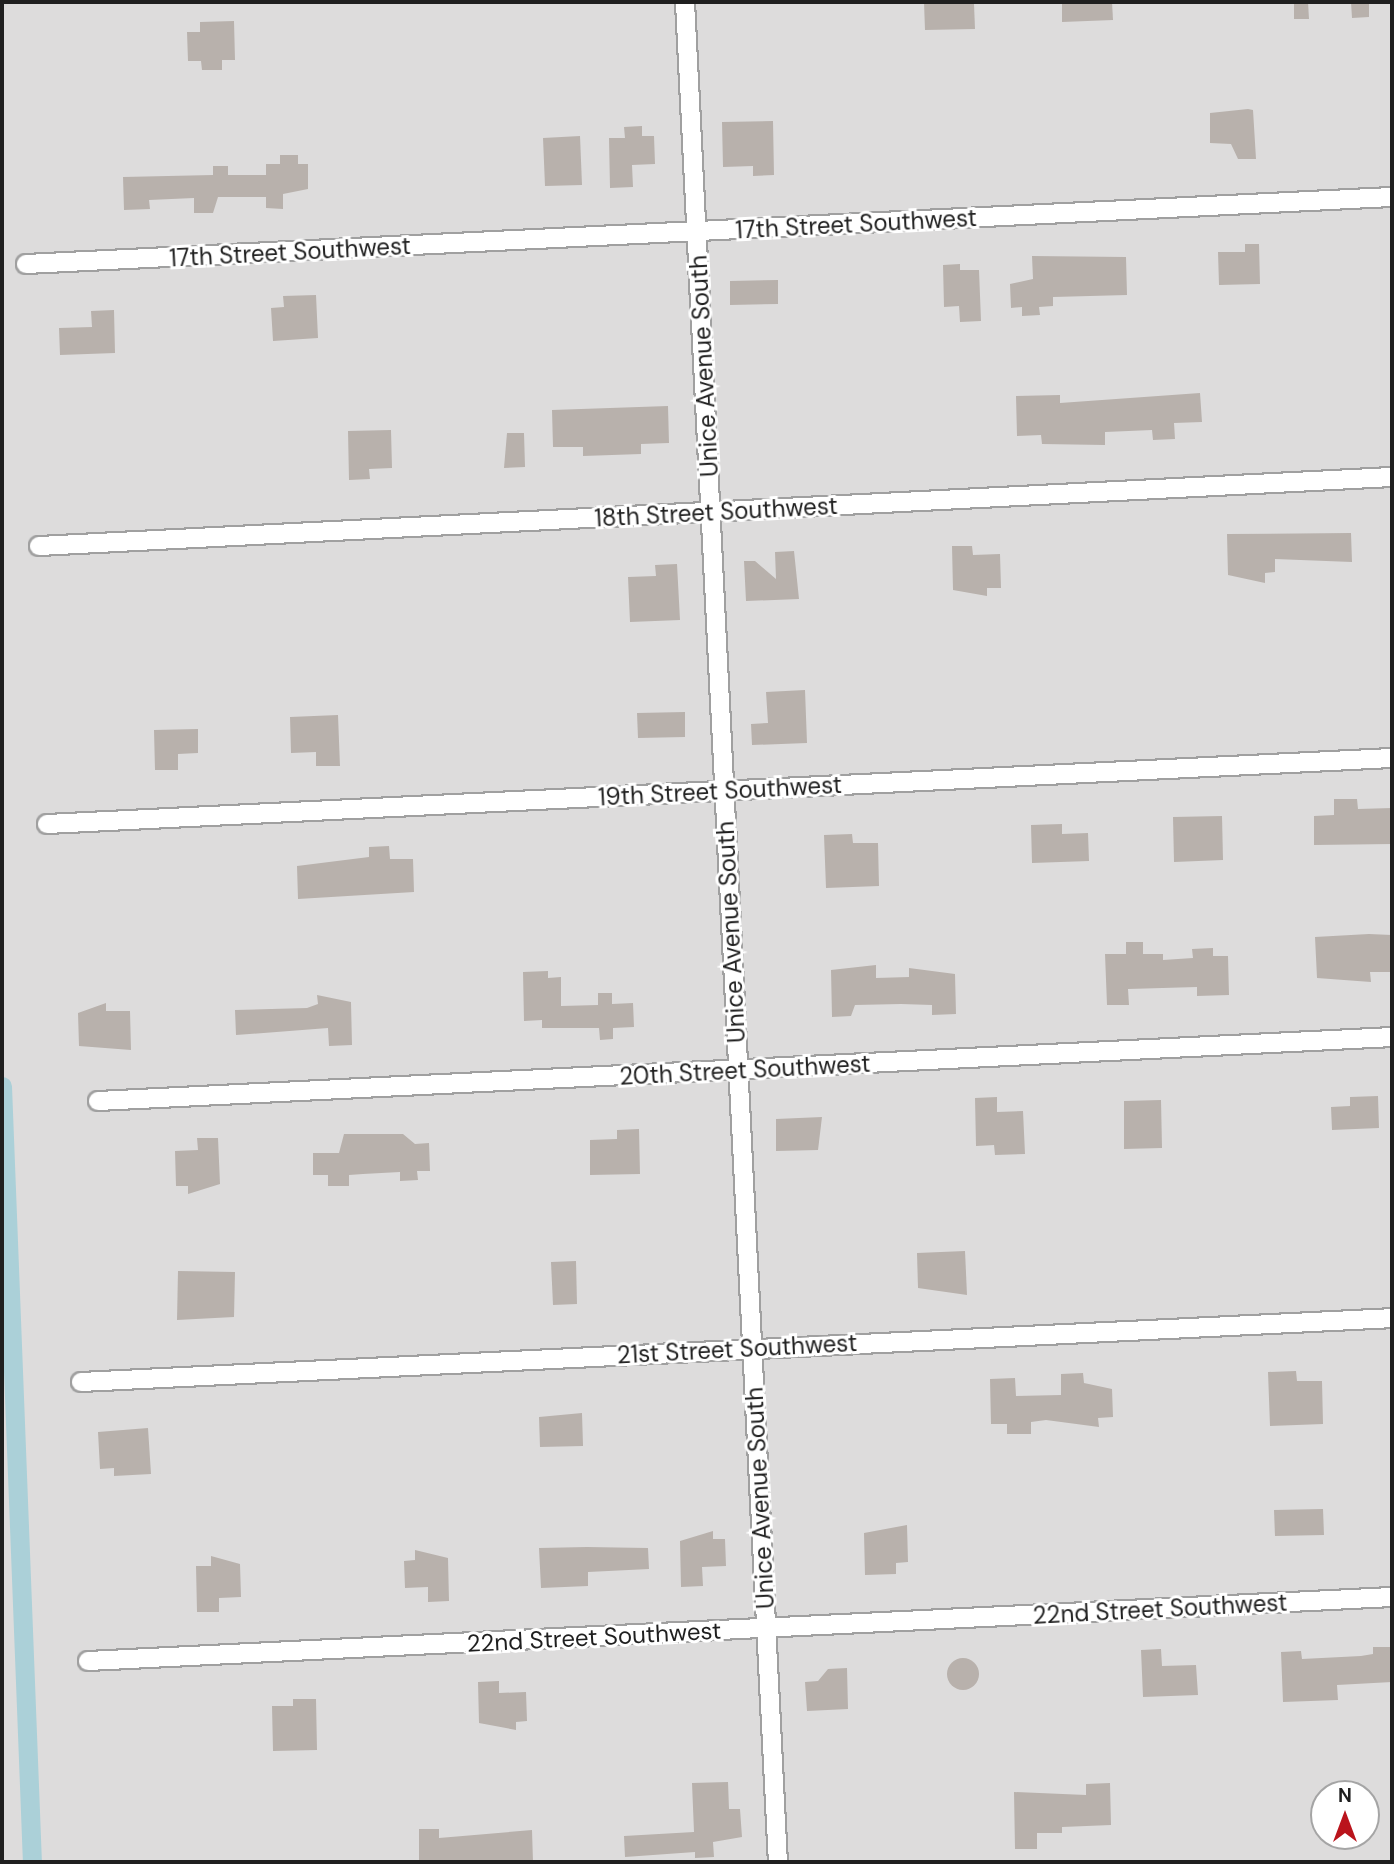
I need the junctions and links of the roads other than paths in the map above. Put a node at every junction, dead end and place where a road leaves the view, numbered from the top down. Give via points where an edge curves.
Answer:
1 (685, 2) edge
2 (1392, 197) edge
3 (698, 232) junction
4 (26, 264) dead end
5 (1392, 477) edge
6 (711, 512) junction
7 (39, 546) dead end
8 (1392, 758) edge
9 (724, 791) junction
10 (47, 824) dead end
11 (1392, 1037) edge
12 (738, 1071) junction
13 (98, 1101) dead end
14 (1392, 1318) edge
15 (752, 1348) junction
16 (81, 1382) dead end
17 (1392, 1597) edge
18 (766, 1629) junction
19 (88, 1661) dead end
20 (778, 1862) edge

1 - 3 street, Unice Avenue South
2 - 3 street, 17th Street Southwest
3 - 4 street, 17th Street Southwest
3 - 6 street, Unice Avenue South
5 - 6 street, 18th Street Southwest
6 - 7 street, 18th Street Southwest
6 - 9 street, Unice Avenue South
8 - 9 street, 19th Street Southwest
9 - 10 street, 19th Street Southwest
9 - 12 street, Unice Avenue South
11 - 12 street, 20th Street Southwest
12 - 13 street, 20th Street Southwest
12 - 15 street, Unice Avenue South
14 - 15 street, 21st Street Southwest
15 - 16 street, 21st Street Southwest
15 - 18 street, Unice Avenue South
17 - 18 street, 22nd Street Southwest
18 - 19 street, 22nd Street Southwest
18 - 20 street, Unice Avenue South

